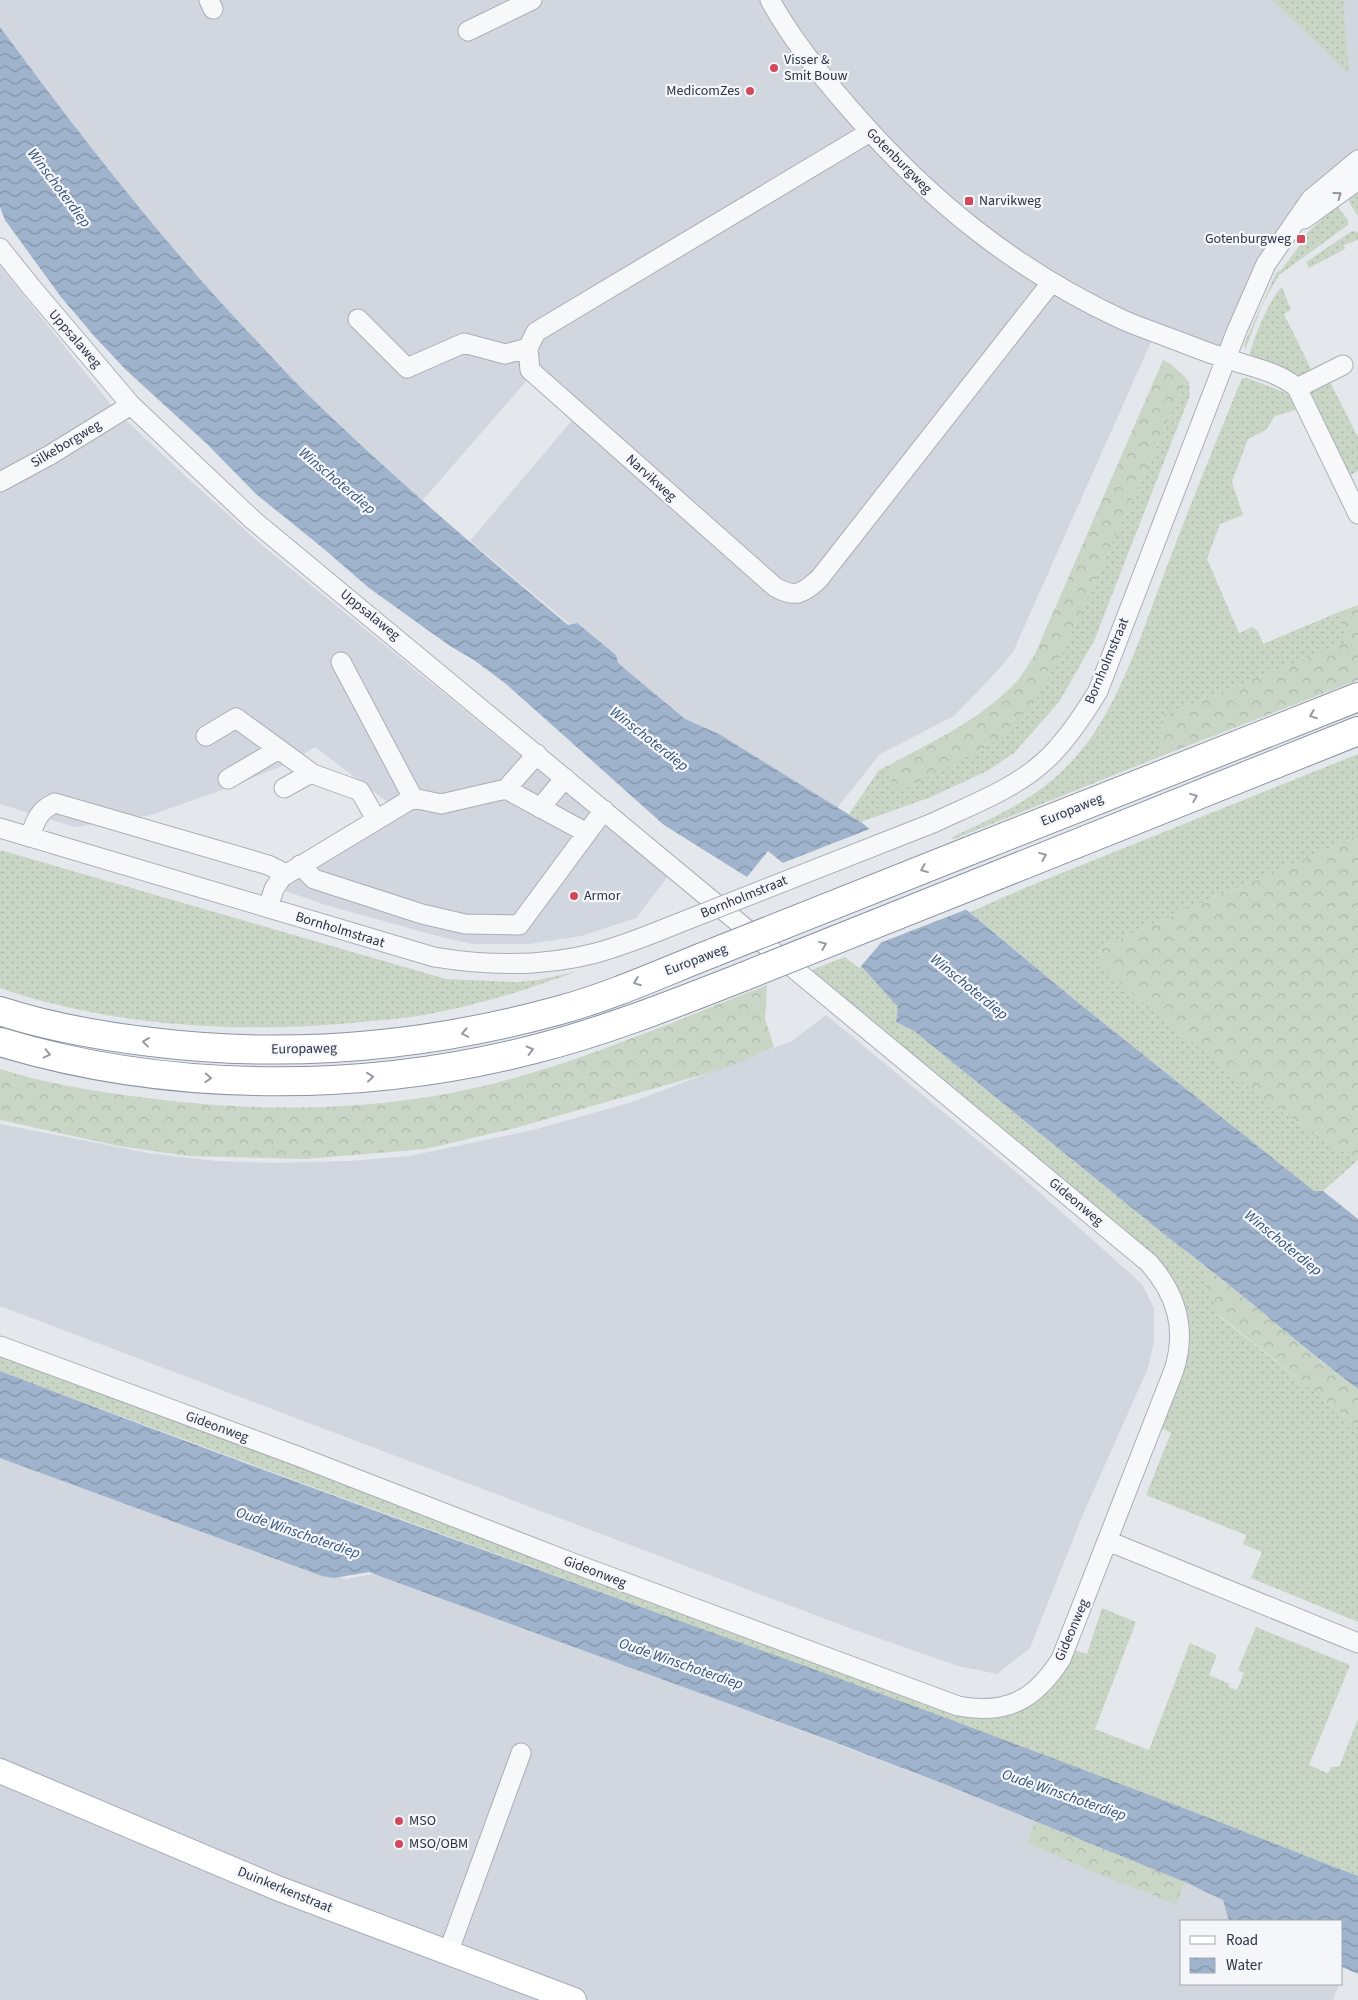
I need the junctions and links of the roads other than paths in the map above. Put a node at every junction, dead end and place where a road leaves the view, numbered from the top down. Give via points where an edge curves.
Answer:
1 (532, 0) edge
2 (770, 0) edge
3 (468, 31) dead end
4 (870, 132) junction
5 (1358, 160) edge
6 (1358, 180) edge
7 (1289, 230) junction
8 (0, 248) edge
9 (1051, 283) junction
10 (358, 319) dead end
11 (528, 348) junction
12 (1226, 359) junction
13 (1343, 365) dead end
14 (1297, 388) junction
15 (131, 405) junction
16 (0, 482) edge
17 (1358, 514) edge
18 (341, 662) dead end
19 (1358, 697) edge
20 (1358, 731) edge
21 (206, 736) dead end
22 (279, 749) junction
23 (537, 754) junction
24 (312, 773) junction
25 (228, 778) dead end
26 (565, 778) junction
27 (284, 788) dead end
28 (506, 789) junction
29 (413, 798) junction
30 (540, 808) junction
31 (604, 810) junction
32 (376, 819) junction
33 (0, 828) edge
34 (587, 833) junction
35 (30, 837) junction
36 (293, 870) junction
37 (268, 908) junction
38 (772, 950) joint
39 (0, 1011) edge
40 (0, 1042) edge
41 (0, 1346) edge
42 (1108, 1541) junction
43 (1358, 1643) edge
44 (521, 1753) dead end
45 (0, 1771) edge
46 (448, 1953) junction
47 (574, 2000) edge

1 - 3 street
2 - 4 street, Gotenburgweg via 822,78
4 - 9 street, Gotenburgweg via 923,187 1003,252
4 - 11 street via 536,332
5 - 7 street, Bornholmstraat via 1311,199
7 -> 6 street, Bornholmstraat
7 - 12 street, Bornholmstraat via 1266,264
8 - 15 street, Uppsalaweg
9 - 11 street, Narvikweg via 820,579 803,593 785,593 775,587 544,383 530,370
9 - 12 street, Gotenburgweg via 1122,320
10 - 11 street via 407,368 464,343 505,354
12 - 14 street via 1287,379
12 - 37 street, Bornholmstraat, bridge via 1098,690 1069,735 1049,757 1028,775 998,793 933,823 621,945 545,962 490,964 434,957
13 - 14 street
14 - 17 street
15 - 16 street, Silkeborgweg
15 - 23 street, Uppsalaweg via 253,520
18 - 29 street
19 -> 39 highway, Europaweg, bridge via 715,952 561,1010 466,1033 360,1047 232,1050 107,1037
40 -> 20 highway, bridge via 124,1069 242,1080 314,1081 366,1077 475,1062 532,1050 745,976
21 - 22 street via 236,718
22 - 24 street
22 - 25 street
23 - 26 street, Uppsalaweg
23 - 28 street
24 - 27 street
24 - 32 street via 360,791
26 - 30 street
26 - 31 street, Uppsalaweg
28 - 29 street via 441,804
28 - 30 street
29 - 32 street
30 - 34 street
31 - 34 street
31 - 38 street, Uppsalaweg
32 - 36 street
33 - 35 street, Bornholmstraat
34 - 36 street via 519,925 465,924 422,914
35 - 36 street via 39,815 55,803
35 - 37 street, Bornholmstraat
36 - 37 street via 278,882
38 - 42 street, Gideonweg via 1149,1263 1166,1285 1179,1325 1179,1353
41 - 42 street, Gideonweg via 958,1706 987,1709 1012,1703 1028,1696 1049,1678 1061,1659
42 - 43 street
44 - 46 street
45 - 46 main road, Duinkerkenstraat via 277,1888
46 - 47 main road, Duinkerkenstraat

